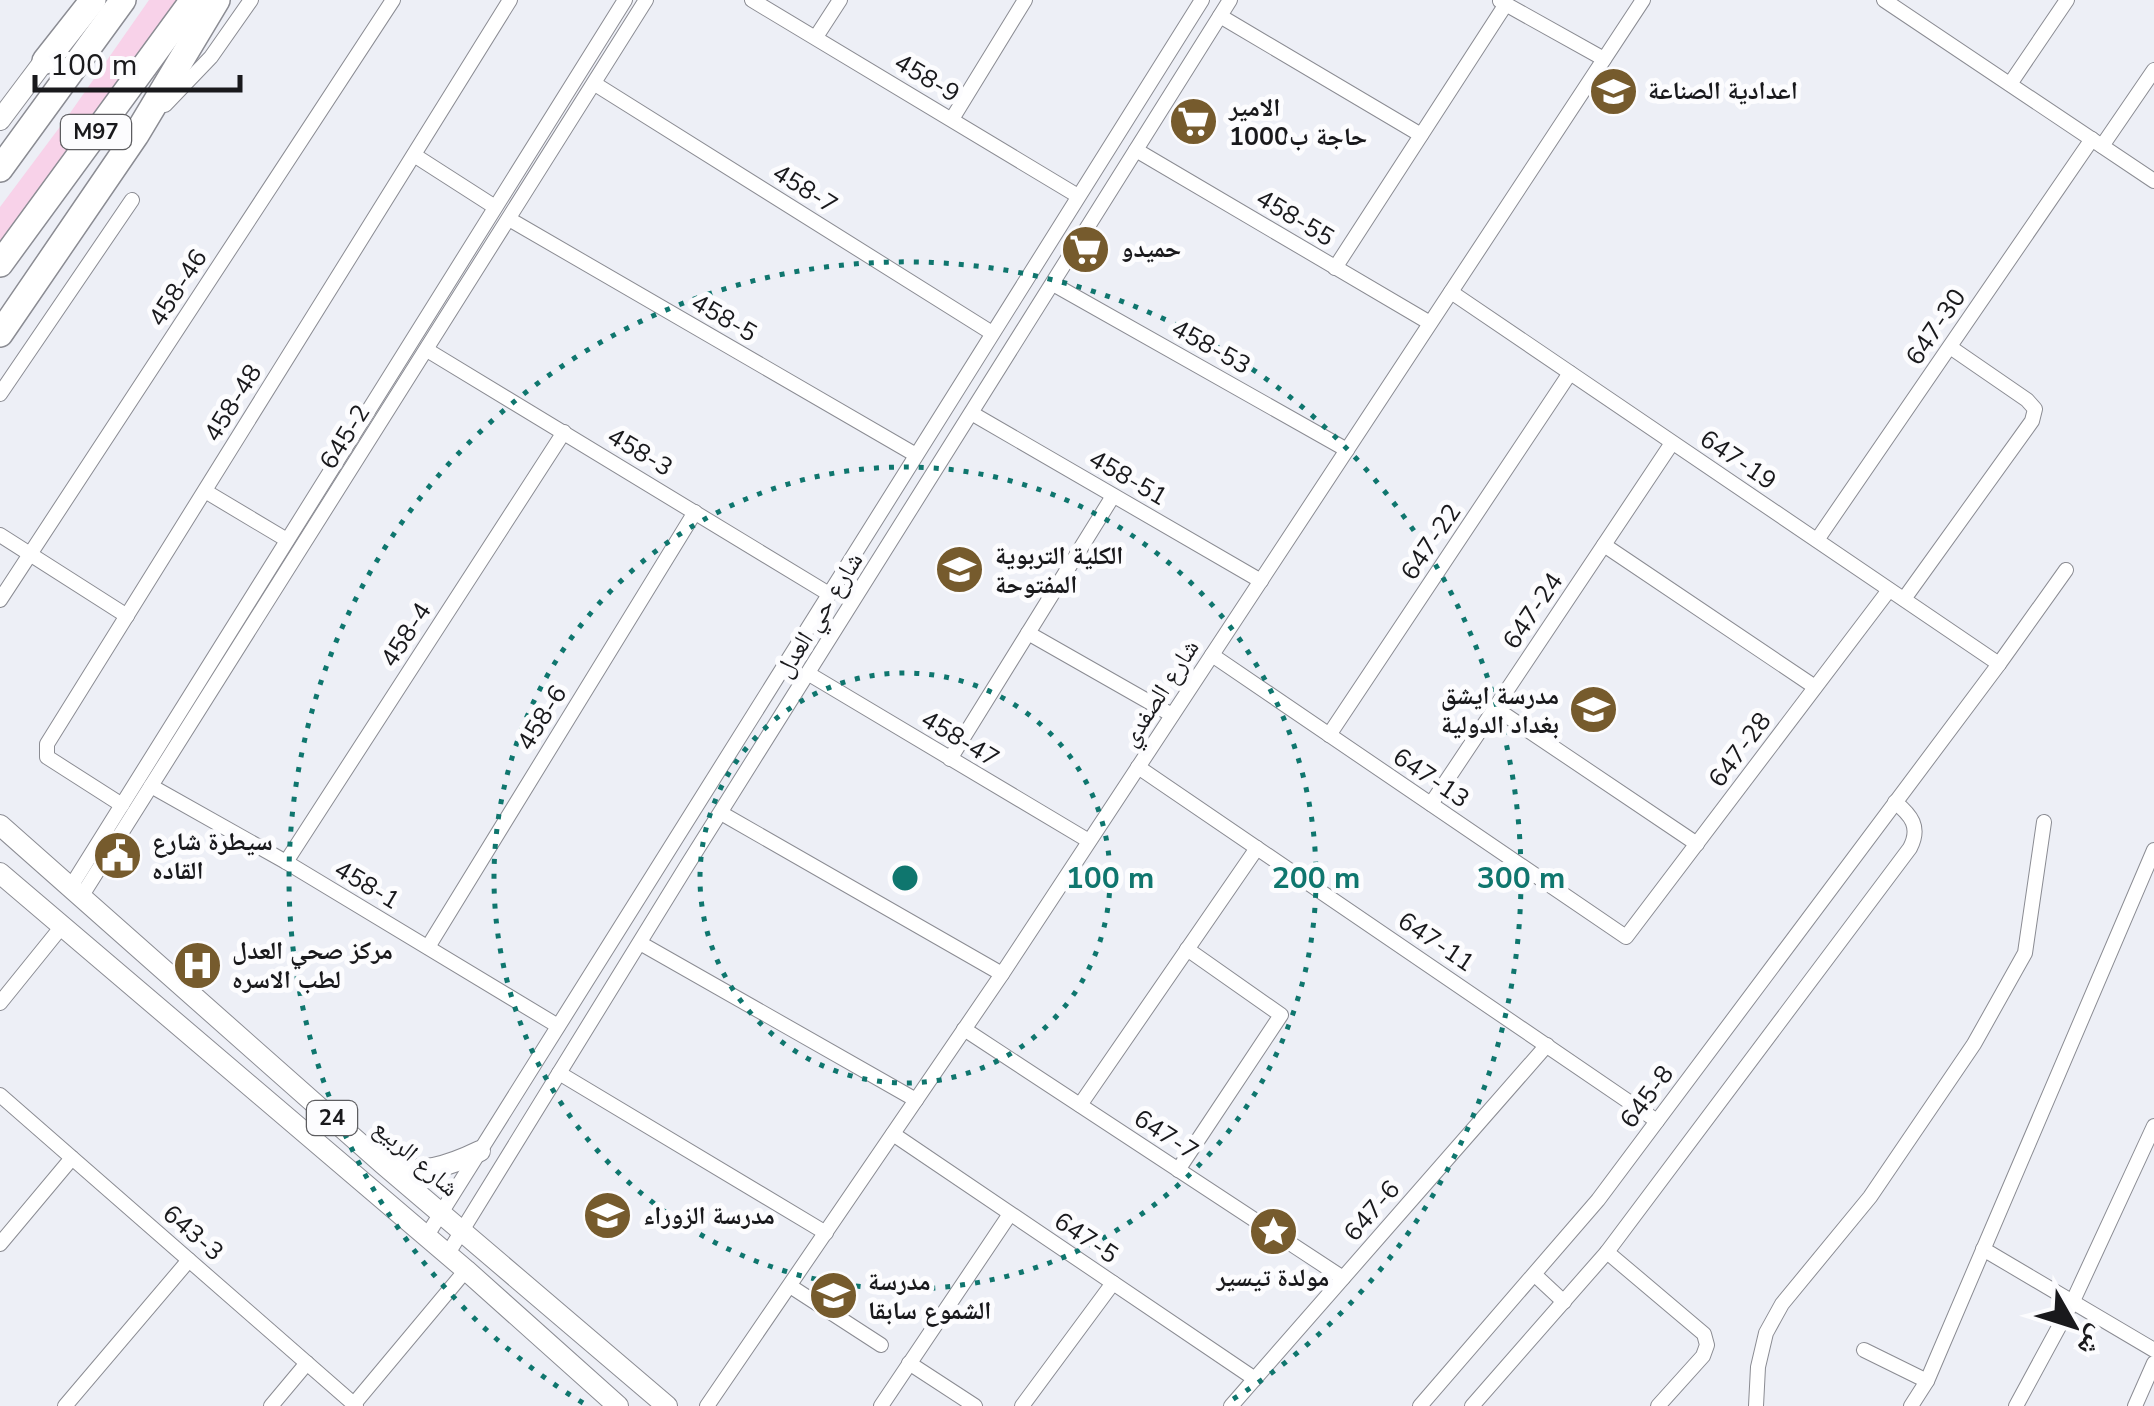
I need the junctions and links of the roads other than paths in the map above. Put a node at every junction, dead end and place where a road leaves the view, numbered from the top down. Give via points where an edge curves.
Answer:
1 (85, 0) edge
2 (94, 0) edge
3 (123, 0) edge
4 (193, 0) edge
5 (217, 0) edge
6 (251, 0) edge
7 (393, 0) edge
8 (510, 0) edge
9 (646, 0) edge
10 (752, 0) edge
11 (840, 0) edge
12 (1025, 0) edge
13 (1202, 0) edge
14 (1230, 0) edge
15 (1643, 0) edge
16 (1884, 0) edge
17 (2066, 0) edge
18 (623, 2) edge
19 (1502, 2) edge
20 (637, 14) junction
21 (1220, 16) junction
22 (816, 37) junction
23 (1166, 58) junction
24 (1604, 60) junction
25 (45, 61) junction
26 (1186, 69) junction
27 (2154, 70) edge
28 (594, 84) junction
29 (2010, 84) junction
30 (952, 119) junction
31 (0, 120) edge
32 (136, 134) junction
33 (1421, 135) junction
34 (2097, 142) junction
35 (1136, 150) junction
36 (414, 155) junction
37 (0, 170) edge
38 (2154, 181) edge
39 (1078, 196) junction
40 (132, 200) dead end
41 (496, 207) junction
42 (509, 219) junction
43 (0, 264) edge
44 (1335, 268) junction
45 (1053, 284) junction
46 (1451, 292) junction
47 (1430, 324) junction
48 (992, 333) junction
49 (0, 334) edge
50 (1950, 346) junction
51 (427, 350) junction
52 (1570, 373) junction
53 (0, 394) edge
54 (972, 414) junction
55 (564, 432) junction
56 (1672, 442) junction
57 (1347, 450) junction
58 (916, 455) junction
59 (205, 490) junction
60 (1113, 496) junction
61 (696, 512) junction
62 (0, 535) edge
63 (287, 540) junction
64 (1817, 540) junction
65 (1604, 545) junction
66 (30, 554) junction
67 (2066, 570) dead end
68 (1261, 581) junction
69 (1889, 590) junction
70 (829, 594) junction
71 (0, 600) edge
72 (1904, 600) junction
73 (127, 616) junction
74 (1028, 633) junction
75 (1212, 655) junction
76 (2000, 664) junction
77 (808, 674) junction
78 (1816, 687) junction
79 (1495, 708) junction
80 (1172, 715) junction
81 (1329, 735) junction
82 (950, 758) junction
83 (1138, 767) junction
84 (150, 786) junction
85 (1895, 802) junction
86 (1431, 804) junction
87 (122, 805) junction
88 (722, 813) junction
89 (2044, 822) dead end
90 (0, 825) edge
91 (1089, 841) junction
92 (1696, 844) junction
93 (1257, 848) junction
94 (2154, 850) edge
95 (666, 854) junction
96 (286, 862) junction
97 (686, 867) junction
98 (0, 873) edge
99 (76, 892) junction
100 (63, 925) junction
101 (1626, 937) joint
102 (640, 943) junction
103 (428, 947) junction
104 (1188, 950) junction
105 (1002, 974) junction
106 (0, 1003) edge
107 (558, 1026) junction
108 (964, 1029) junction
109 (1547, 1044) junction
110 (546, 1046) junction
111 (568, 1059) junction
112 (558, 1073) junction
113 (0, 1095) edge
114 (916, 1100) junction
115 (1080, 1105) junction
116 (1657, 1121) junction
117 (2154, 1126) edge
118 (893, 1134) junction
119 (480, 1151) junction
120 (72, 1158) junction
121 (383, 1164) junction
122 (1178, 1170) junction
123 (441, 1213) junction
124 (1010, 1214) junction
125 (461, 1230) junction
126 (826, 1233) junction
127 (426, 1237) junction
128 (0, 1244) edge
129 (1983, 1249) junction
130 (1607, 1252) junction
131 (446, 1255) junction
132 (189, 1260) junction
133 (466, 1270) junction
134 (1535, 1275) junction
135 (1343, 1278) junction
136 (1113, 1282) junction
137 (790, 1286) junction
138 (2073, 1301) junction
139 (1564, 1302) junction
140 (881, 1344) dead end
141 (1864, 1350) dead end
142 (2154, 1350) edge
143 (307, 1363) junction
144 (909, 1363) junction
145 (2154, 1363) edge
146 (1255, 1378) junction
147 (1927, 1381) junction
148 (355, 1405) edge
149 (65, 1406) edge
150 (271, 1406) edge
151 (618, 1406) edge
152 (668, 1406) edge
153 (708, 1406) edge
154 (881, 1406) edge
155 (975, 1406) edge
156 (1022, 1406) edge
157 (1231, 1406) edge
158 (1420, 1406) edge
159 (1472, 1406) edge
160 (1658, 1406) edge
161 (1756, 1406) edge
162 (1910, 1406) edge
163 (2016, 1406) edge
164 (2136, 1406) edge

1 - 25 main road
2 - 25 highway
3 - 37 highway, M97
4 - 43 highway, M97
5 - 32 highway
6 - 32 street via 211,56
7 - 66 street, 458-46
8 - 36 street, 458-48
9 - 20 street, 645-2
10 - 22 street, 458-9
11 - 22 street
12 - 30 street
13 - 23 street, شارع حي العدل
14 - 21 street, شارع حي العدل
15 - 24 street, شارع الصفدي
16 - 29 street
17 - 29 street
18 - 20 street
18 - 41 street, 645-2
19 - 24 street
19 - 33 street
20 - 28 street, 645-2
21 - 26 street, شارع حي العدل
21 - 33 street
22 - 30 street, 458-9
23 - 26 street
23 - 39 street, شارع حي العدل
24 - 46 street, شارع الصفدي
25 - 31 main road
26 - 35 street, شارع حي العدل
27 - 34 street, 647-30
28 - 42 street, 645-2
28 - 48 street, 458-7
29 - 34 street
30 - 39 street, 458-9
32 - 49 highway
33 - 44 street
34 - 38 street
34 - 50 street, 647-30
35 - 44 street, 458-55
35 - 45 street, شارع حي العدل
36 - 41 street
36 - 59 street, 458-48
39 - 48 street, شارع حي العدل
40 - 53 street
41 - 63 street, 645-2
42 - 51 street, 645-2
42 - 58 street, 458-5
44 - 47 street, 458-55
45 - 54 street, شارع حي العدل
45 - 57 street, 458-53
46 - 47 street, شارع الصفدي
46 - 52 street, 647-19
47 - 57 street, شارع الصفدي
48 - 58 street, شارع حي العدل
50 - 64 street, 647-30
50 - 72 street via 2035,409
51 - 55 street, 458-3
51 - 84 street, 645-2
52 - 56 street, 647-19
52 - 81 street, 647-22
54 - 60 street, 458-51
54 - 77 street, شارع حي العدل
55 - 61 street, 458-3
55 - 96 street, 458-4
56 - 64 street, 647-19
56 - 65 street, 647-24
57 - 68 street, شارع الصفدي
58 - 70 street, شارع حي العدل
59 - 63 street
59 - 73 street, 458-48
60 - 68 street, 458-51
60 - 74 street
61 - 70 street, 458-3
61 - 103 street, 458-6
62 - 66 street
63 - 87 street, 645-2
64 - 69 street, 647-19
65 - 78 street
65 - 79 street, 647-24
66 - 71 street, 458-46
66 - 73 street
67 - 76 street, 645-8
68 - 75 street, شارع الصفدي
69 - 72 street, 647-19
69 - 78 street, 647-28
70 - 95 street, شارع حي العدل
72 - 76 street, 647-19
73 - 87 street, 458-48 via 47,744 47,757 59,767
74 - 80 street
74 - 82 street
75 - 80 street, شارع الصفدي
75 - 81 street, 647-13
76 - 85 street, 645-8
77 - 82 street, 458-47
77 - 88 street, شارع حي العدل
78 - 92 street, 647-28
79 - 86 street, 647-24
79 - 92 street
80 - 83 street, شارع الصفدي
81 - 86 street, 647-13
82 - 91 street, 458-47
83 - 91 street, شارع الصفدي
83 - 93 street, 647-11
84 - 96 street, 458-1
84 - 99 street, 645-2
85 - 116 street, 645-8
85 - 130 street via 1915,824 1910,848
86 - 101 street, 647-13
87 - 99 street, 645-2
88 - 97 street, شارع حي العدل
88 - 105 street
89 - 161 street via 2025,953 1974,1044 1870,1198 1782,1304 1766,1333
90 - 99 main road, شارع الربيع / 24
91 - 105 street, شارع الصفدي
92 - 101 street, 647-28
93 - 104 street
93 - 109 street, 647-11
94 - 129 street
95 - 97 street
95 - 107 street, شارع حي العدل
96 - 103 street, 458-1
97 - 102 street, شارع حي العدل
98 - 100 main road, 24
99 - 121 main road, شارع الربيع / 24
100 - 106 street
100 - 127 main road, 24
102 - 111 street, شارع حي العدل
102 - 114 street
103 - 107 street, 458-1
104 - 115 street
104 - 122 street via 1281,1015
105 - 108 street, شارع الصفدي
107 - 110 street, شارع حي العدل
108 - 114 street, شارع الصفدي
108 - 115 street, 647-7
109 - 116 street, 647-11
109 - 135 street, 647-6
110 - 111 street via 556,1059
110 - 119 street, شارع حي العدل
111 - 112 street, شارع حي العدل
112 - 125 street, شارع حي العدل
112 - 126 street
113 - 120 street, 643-3
114 - 118 street, شارع الصفدي
115 - 122 street, 647-7
116 - 134 street, 645-8
117 - 138 street
118 - 124 street, 647-5
118 - 126 street, شارع الصفدي
119 - 121 main road via 426,1170
119 - 123 street, شارع حي العدل
120 - 128 street
120 - 132 street, 643-3
121 - 123 main road, شارع الربيع / 24
122 - 135 street, 647-7
123 - 125 main road, شارع الربيع / 24
123 - 127 street, شارع حي العدل
124 - 136 street, 647-5
124 - 144 street
125 - 131 street, شارع حي العدل
125 - 152 main road, شارع الربيع / 24
126 - 137 street, شارع الصفدي
127 - 131 main road, 24
129 - 138 street
129 - 147 street
130 - 139 street
130 - 160 street via 1704,1334 1703,1356
131 - 133 main road, 24
132 - 143 street, 643-3
132 - 149 street
133 - 148 street
133 - 151 main road, 24
134 - 139 street
134 - 158 street, 645-8
135 - 146 street, 647-6
136 - 146 street, 647-5
136 - 156 street
137 - 140 street
137 - 153 street, شارع الصفدي
138 - 142 street
138 - 163 street
139 - 159 street
141 - 147 street
143 - 148 street, 643-3
143 - 150 street
144 - 154 street
144 - 155 street
145 - 164 street
146 - 157 street, 647-6
147 - 162 street

